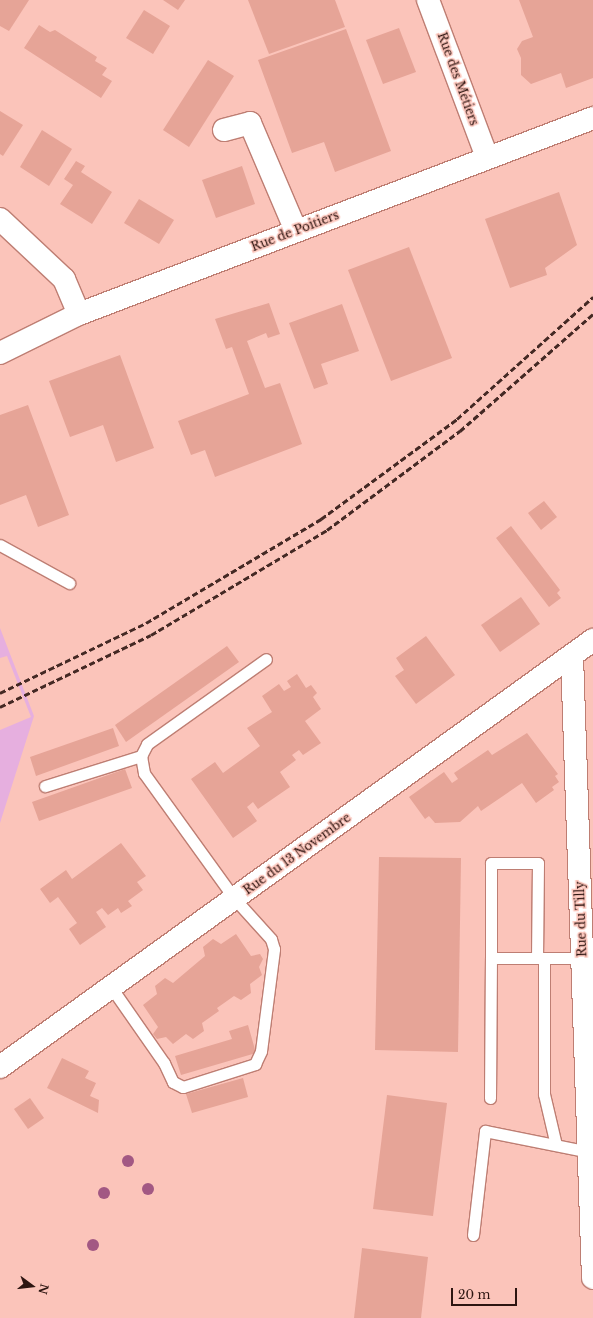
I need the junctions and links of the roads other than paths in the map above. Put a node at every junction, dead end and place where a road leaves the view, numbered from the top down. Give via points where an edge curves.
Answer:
1 (428, 0) edge
2 (593, 118) edge
3 (224, 130) dead end
4 (487, 157) junction
5 (0, 219) edge
6 (296, 231) junction
7 (79, 314) junction
8 (0, 353) edge
9 (0, 545) edge
10 (69, 583) dead end
11 (593, 640) edge
12 (572, 656) junction
13 (266, 659) dead end
14 (142, 756) junction
15 (45, 786) dead end
16 (586, 891) edge
17 (234, 898) junction
18 (491, 958) junction
19 (541, 958) junction
20 (582, 958) junction
21 (111, 987) junction
22 (0, 1067) edge
23 (490, 1098) dead end
24 (556, 1145) junction
25 (589, 1152) junction
26 (473, 1235) dead end
27 (593, 1278) edge

1 - 4 street, Rue des Métiers
2 - 4 street, Rue de Poitiers
3 - 6 street via 250,123
4 - 6 street, Rue de Poitiers
5 - 7 street via 64,279
6 - 7 street, Rue de Poitiers
7 - 8 street, Rue de Poitiers
9 - 10 lane
11 - 12 street, Rue du 13 Novembre
12 - 16 street, Rue du Tilly
12 - 17 street, Rue du 13 Novembre
13 - 14 lane via 148,744
14 - 15 lane
14 - 17 lane via 144,773
16 - 20 street, Rue du Tilly
17 - 21 street, Rue du 13 Novembre
17 - 21 lane via 271,939 274,949 261,1051 256,1064 183,1087 173,1082 164,1063
18 - 19 lane
18 - 19 lane via 491,863 538,863
18 - 23 lane
19 - 20 lane
19 - 24 lane via 544,1094
20 - 25 street, Rue du Tilly
21 - 22 street, Rue du 13 Novembre
24 - 25 lane
24 - 26 lane via 485,1131
25 - 27 street, Rue du Tilly

